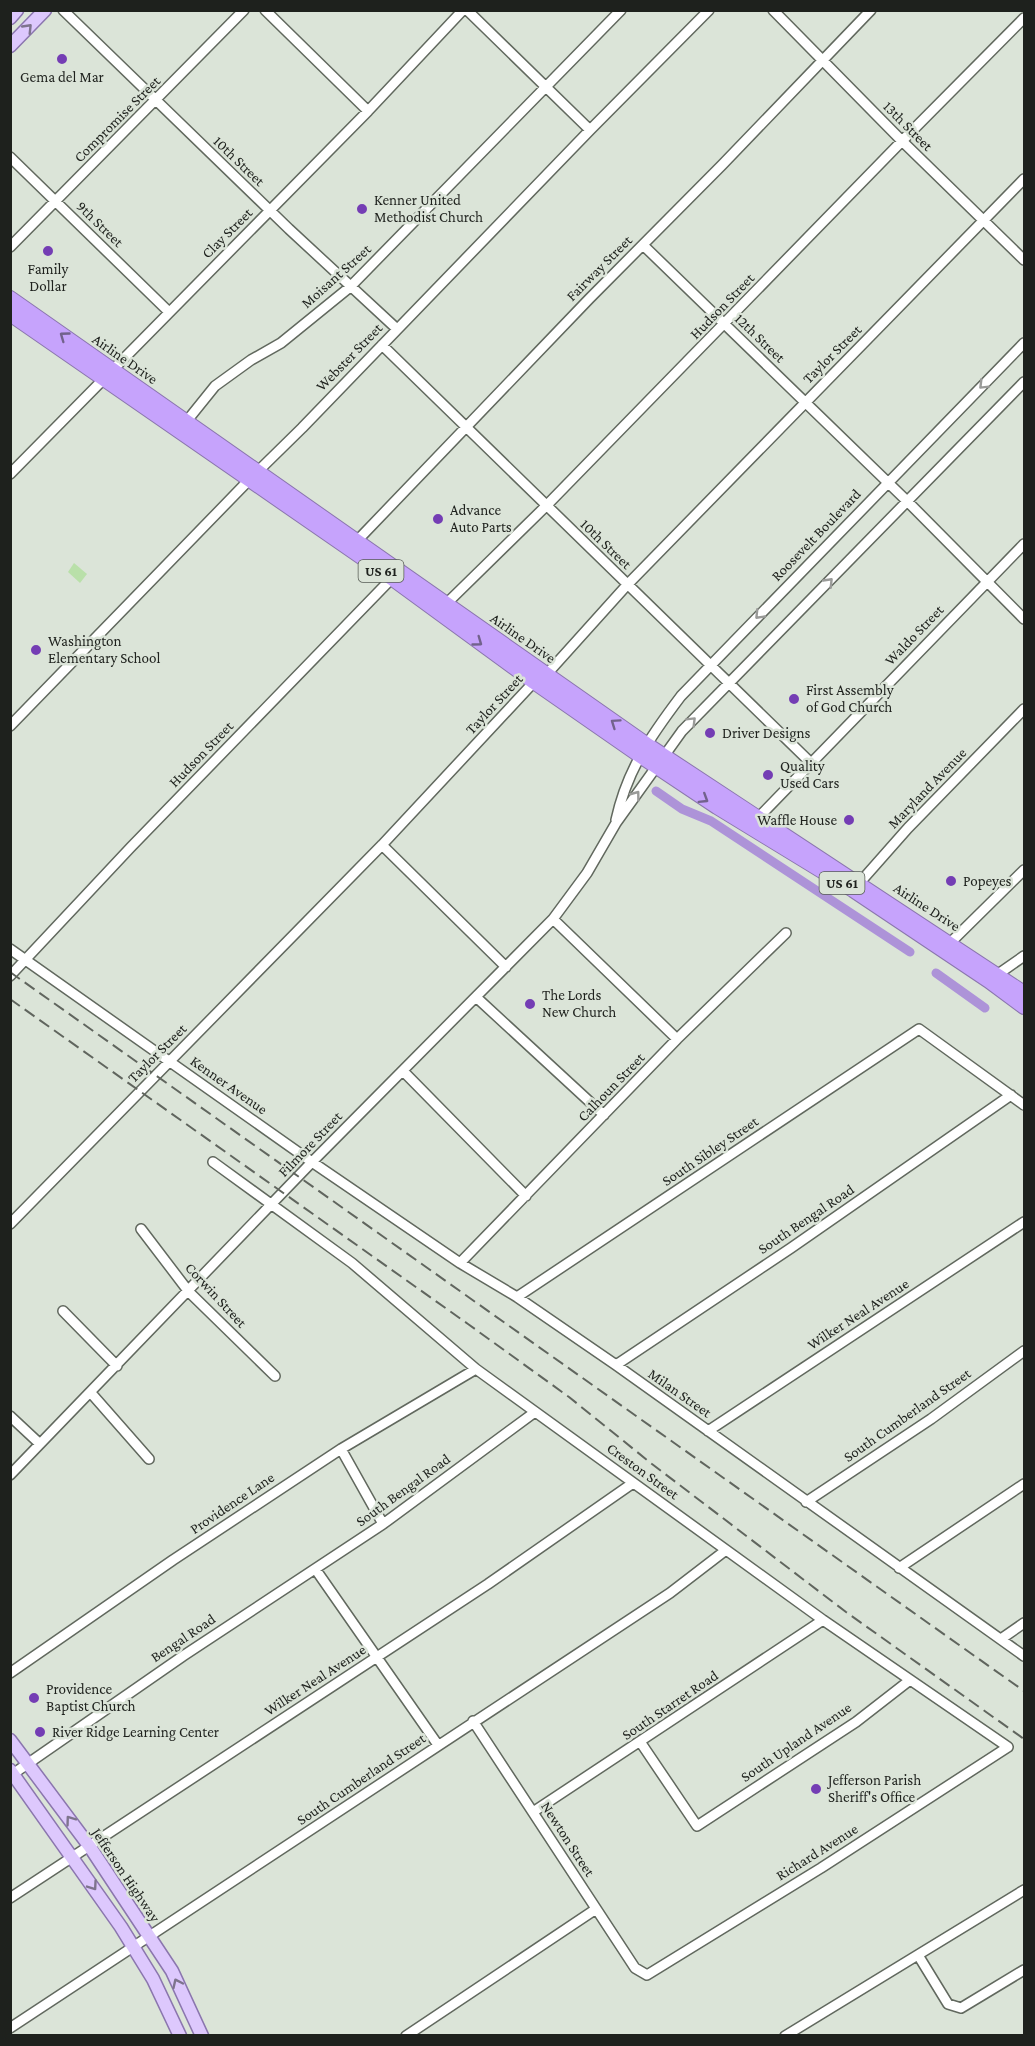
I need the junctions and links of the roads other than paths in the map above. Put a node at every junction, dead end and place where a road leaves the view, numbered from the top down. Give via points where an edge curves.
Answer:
1 (17, 10) edge
2 (45, 10) edge
3 (63, 10) edge
4 (244, 10) edge
5 (265, 10) edge
6 (465, 10) edge
7 (621, 10) edge
8 (710, 10) edge
9 (773, 10) edge
10 (871, 10) edge
11 (10, 18) edge
12 (1024, 18) edge
13 (10, 46) edge
14 (822, 60) junction
15 (546, 87) junction
16 (155, 101) junction
17 (368, 111) junction
18 (590, 130) junction
19 (902, 141) junction
20 (10, 157) edge
21 (1024, 179) edge
22 (55, 201) junction
23 (270, 211) junction
24 (983, 221) junction
25 (643, 244) junction
26 (10, 247) edge
27 (1024, 260) edge
28 (350, 287) junction
29 (10, 298) edge
30 (170, 312) junction
31 (10, 314) edge
32 (725, 324) junction
33 (397, 329) junction
34 (1024, 344) edge
35 (382, 345) junction
36 (108, 374) junction
37 (1024, 382) edge
38 (805, 402) junction
39 (186, 422) junction
40 (465, 427) junction
41 (10, 474) edge
42 (253, 476) junction
43 (888, 482) junction
44 (908, 502) junction
45 (546, 506) junction
46 (1024, 544) edge
47 (353, 545) junction
48 (395, 575) junction
49 (987, 582) junction
50 (627, 585) junction
51 (442, 609) junction
52 (1024, 619) edge
53 (710, 665) junction
54 (540, 679) junction
55 (729, 684) junction
56 (1024, 709) edge
57 (10, 726) edge
58 (642, 750) junction
59 (660, 761) junction
60 (811, 763) junction
61 (755, 822) junction
62 (616, 823) junction
63 (382, 845) junction
64 (1024, 870) edge
65 (856, 886) junction
66 (553, 919) junction
67 (786, 933) dead end
68 (947, 946) junction
69 (10, 950) edge
70 (1024, 956) edge
71 (26, 960) junction
72 (506, 967) junction
73 (10, 976) edge
74 (994, 977) junction
75 (1024, 993) edge
76 (476, 997) junction
77 (1024, 1007) edge
78 (676, 1039) junction
79 (170, 1062) junction
80 (403, 1071) junction
81 (1011, 1095) junction
82 (1024, 1105) edge
83 (604, 1115) junction
84 (213, 1162) dead end
85 (312, 1162) junction
86 (526, 1196) junction
87 (271, 1205) junction
88 (1024, 1222) edge
89 (10, 1224) edge
90 (141, 1229) dead end
91 (460, 1263) junction
92 (189, 1292) junction
93 (517, 1297) junction
94 (63, 1311) dead end
95 (1024, 1351) edge
96 (616, 1365) junction
97 (117, 1366) junction
98 (476, 1369) junction
99 (275, 1376) dead end
100 (91, 1393) junction
101 (535, 1412) junction
102 (10, 1416) edge
103 (708, 1431) junction
104 (40, 1444) junction
105 (341, 1449) junction
106 (149, 1459) dead end
107 (10, 1475) edge
108 (633, 1483) junction
109 (1024, 1484) edge
110 (806, 1502) junction
111 (383, 1524) junction
112 (726, 1550) junction
113 (899, 1568) junction
114 (316, 1570) junction
115 (823, 1620) junction
116 (1024, 1623) edge
117 (1001, 1639) junction
118 (1024, 1656) edge
119 (376, 1658) junction
120 (10, 1673) edge
121 (910, 1680) junction
122 (473, 1721) junction
123 (10, 1740) edge
124 (641, 1743) junction
125 (438, 1745) junction
126 (1008, 1747) joint
127 (28, 1763) junction
128 (12, 1773) edge
129 (533, 1812) junction
130 (90, 1847) junction
131 (73, 1858) junction
132 (1024, 1890) edge
133 (10, 1898) edge
134 (596, 1909) junction
135 (149, 1937) junction
136 (134, 1947) junction
137 (918, 1955) junction
138 (1024, 1970) edge
139 (640, 1971) joint
140 (10, 2028) edge
141 (200, 2034) edge
142 (180, 2036) edge
143 (406, 2036) edge
144 (785, 2036) edge

1 - 11 main road
13 -> 2 main road
3 - 16 street, 10th Street
4 - 16 street, Compromise Street
5 - 17 street
6 - 15 street
6 - 17 street, Clay Street
7 - 15 street, Moisant Street
8 - 18 street, Webster Street
9 - 14 street, 13th Street
10 - 14 street, Fairway Street
12 - 19 street, Hudson Street
14 - 19 street, 13th Street
14 - 25 street, Fairway Street
15 - 18 street
15 - 28 street, Moisant Street
16 - 22 street, Compromise Street
16 - 23 street, 10th Street
17 - 23 street, Clay Street
18 - 33 street, Webster Street
19 - 24 street, 13th Street
19 - 32 street, Hudson Street
20 - 22 street, 9th Street
21 - 24 street, Taylor Street
22 - 26 street, Compromise Street
22 - 30 street, 9th Street
23 - 28 street, 10th Street
23 - 30 street, Clay Street
24 - 27 street, 13th Street
24 - 38 street, Taylor Street
25 - 32 street, 12th Street
25 - 40 street, Fairway Street
28 - 33 street, 10th Street
28 - 39 street, Moisant Street via 282,343 215,386
36 -> 29 highway, Airline Drive / US 61
30 - 36 street, Clay Street
31 - 36 highway, Airline Drive / US 61
32 - 38 street, 12th Street
32 - 45 street, Hudson Street
33 - 35 street, Webster Street
34 -> 43 street, Roosevelt Boulevard
35 - 40 street, 10th Street
35 - 42 street, Webster Street
36 - 39 highway, Airline Drive / US 61
36 - 41 street, Clay Street
36 - 42 highway, Airline Drive / US 61
37 - 44 street
38 - 43 street, 12th Street
38 - 50 street, Taylor Street
39 - 42 highway, Airline Drive / US 61
40 - 45 street, 10th Street
40 - 47 street, Fairway Street
42 - 47 highway, Airline Drive / US 61
42 - 57 street, Webster Street
43 - 44 street, 12th Street
43 -> 53 street, Roosevelt Boulevard
44 - 49 street, 12th Street
55 -> 44 street
45 - 50 street, 10th Street
45 - 51 street, Hudson Street
46 - 49 street, Waldo Street
47 - 48 highway, Airline Drive / US 61
48 - 51 highway, Airline Drive / US 61
48 - 71 street, Hudson Street
49 - 52 street, 12th Street
49 - 60 street, Waldo Street
50 - 53 street, 10th Street
50 - 54 street, Taylor Street
51 - 54 highway, Airline Drive / US 61
53 - 55 street, 10th Street
53 - 58 street, Roosevelt Boulevard via 681,696
54 - 58 highway, Airline Drive / US 61
54 - 63 street, Taylor Street
59 -> 55 street via 682,731
55 - 60 street, 10th Street
56 - 65 street, Maryland Avenue
58 - 59 highway, Airline Drive / US 61
58 - 62 street, Filmore Street via 623,793
59 - 61 highway, Airline Drive / US 61
62 -> 59 street, Filmore Street
60 - 61 street, Waldo Street
61 - 65 highway, Airline Drive / US 61
62 - 66 street, Filmore Street via 587,873
63 - 72 street
63 - 79 street, Taylor Street
64 - 68 street
65 - 68 highway, Airline Drive / US 61
66 - 72 street, Filmore Street
66 - 78 street
67 - 78 street, Calhoun Street
68 - 74 highway, Airline Drive / US 61
69 - 71 street, Kenner Avenue
70 - 74 street
71 - 73 street, Hudson Street
71 - 79 street, Kenner Avenue
72 - 76 street, Filmore Street
74 - 75 highway, Airline Drive / US 61
74 - 77 highway, Airline Drive / US 61
76 - 80 street, Filmore Street
76 - 83 street
78 - 83 street, Calhoun Street
79 - 85 street, Kenner Avenue
79 - 89 street, Taylor Street
80 - 85 street, Filmore Street
80 - 86 street
81 - 82 street
81 - 93 street, South Sibley Street via 919,1029
81 - 96 street, South Bengal Road
83 - 86 street, Calhoun Street
84 - 87 street, Creston Street
85 - 87 street, Filmore Street
85 - 91 street, Milan Street
86 - 91 street, Calhoun Street
87 - 92 street, Filmore Street
87 - 98 street, Creston Street via 351,1263
88 - 103 street, Wilker Neal Avenue
90 - 92 street, Corwin Street
91 - 93 street, Milan Street
92 - 97 street, Filmore Street
92 - 99 street, Corwin Street
93 - 96 street, Milan Street
94 - 97 street
95 - 110 street, South Cumberland Street
96 - 103 street, Milan Street
97 - 100 street, Filmore Street
98 - 101 street, Creston Street
98 - 105 street, Providence Lane
100 - 104 street, Filmore Street
100 - 106 street
101 - 108 street, Creston Street
101 - 111 street, South Bengal Road
102 - 104 street
103 - 110 street, Milan Street
104 - 107 street, Filmore Street
105 - 111 street
105 - 120 street, Providence Lane
108 - 112 street, Creston Street
108 - 119 street, Wilker Neal Avenue
109 - 113 street
110 - 113 street, Milan Street
111 - 114 street, South Bengal Road
112 - 115 street, Creston Street
112 - 122 street, South Cumberland Street via 670,1593
113 - 117 street, Milan Street
114 - 119 street
114 - 127 street, Bengal Road
115 - 121 street, Creston Street
115 - 124 street, South Starret Road
116 - 117 street
117 - 118 street, Milan Street
119 - 125 street
119 - 130 street, Wilker Neal Avenue
121 - 124 street, South Upland Avenue via 856,1722 697,1826
121 - 126 street, Creston Street
122 - 125 street, South Cumberland Street
122 - 129 street, Newton Street
123 - 127 main road, Jefferson Highway
124 - 129 street, South Starret Road
125 - 135 street, South Cumberland Street
126 - 139 street, Richard Avenue via 657,1970 647,1975
127 - 128 street, Bengal Road
130 -> 127 main road, Jefferson Highway
128 - 131 main road
129 - 134 street, Newton Street
130 - 131 street, Wilker Neal Avenue
130 - 135 main road, Jefferson Highway
131 - 133 street, Wilker Neal Avenue
131 -> 136 main road
132 - 137 street
134 - 139 street, Newton Street
134 - 143 street
135 - 136 street, South Cumberland Street
141 -> 135 main road, Jefferson Highway via 172,1971
136 - 140 street, South Cumberland Street
136 - 142 main road
137 - 138 street via 948,2004 961,2008
137 - 144 street

